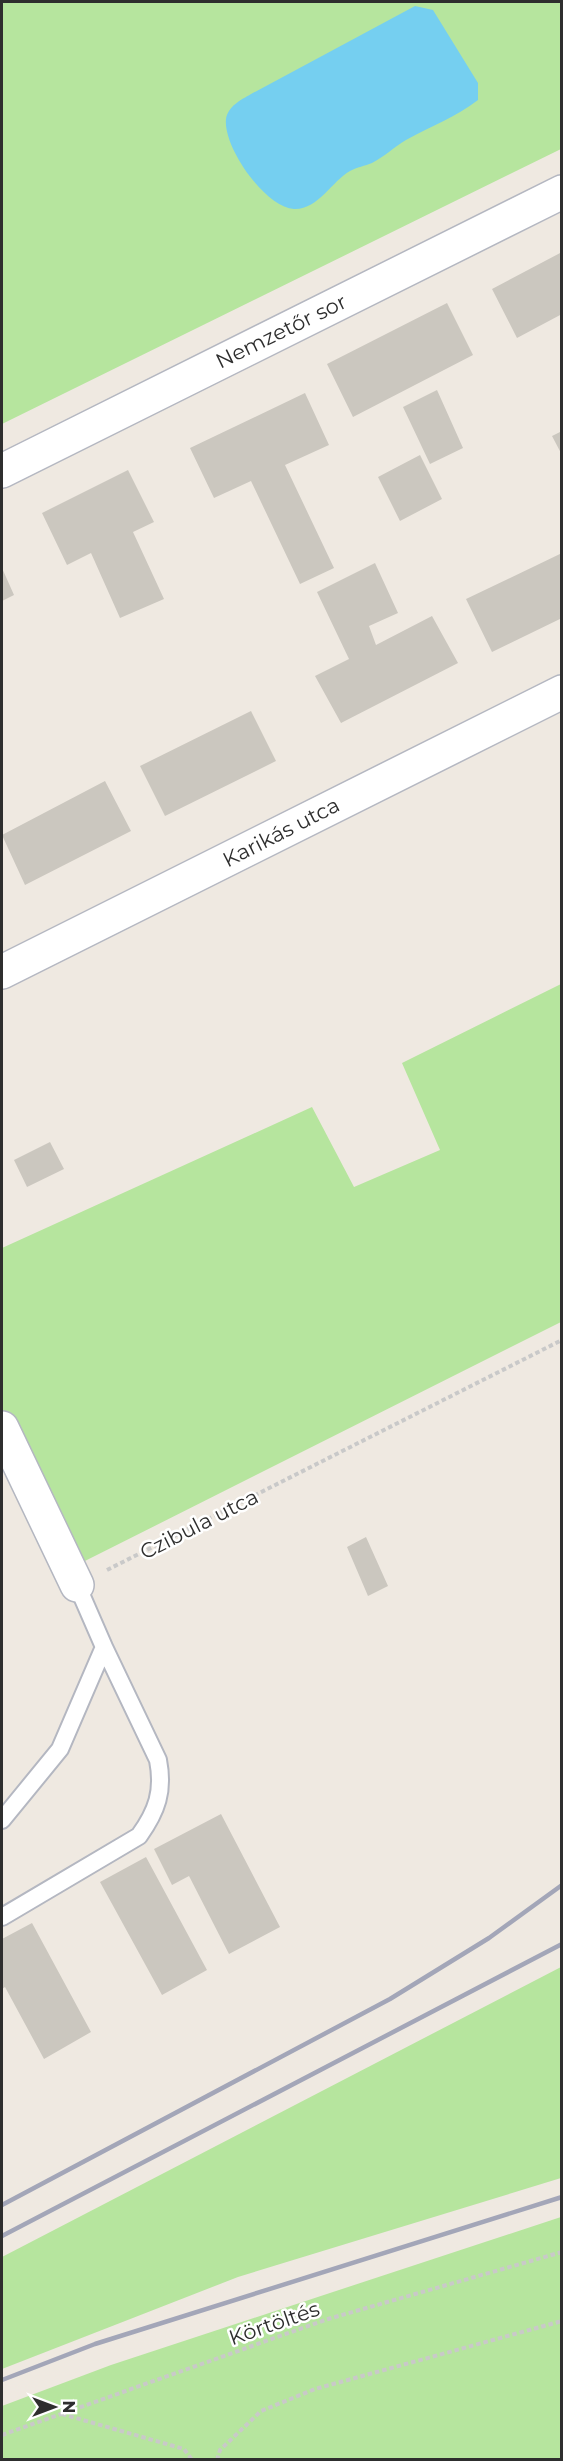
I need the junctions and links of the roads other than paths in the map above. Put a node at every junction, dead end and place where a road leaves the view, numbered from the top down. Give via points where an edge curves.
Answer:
1 (561, 192) edge
2 (2, 471) edge
3 (561, 692) edge
4 (2, 972) edge
5 (2, 1428) edge
6 (77, 1585) joint
7 (104, 1647) junction
8 (2, 1821) edge
9 (2, 1917) edge

1 - 2 street, Nemzetőr sor
3 - 4 street, Karikás utca
5 - 6 street
6 - 7 lane
7 - 8 lane via 60,1749
7 - 9 lane via 158,1760 162,1779 159,1800 139,1836

